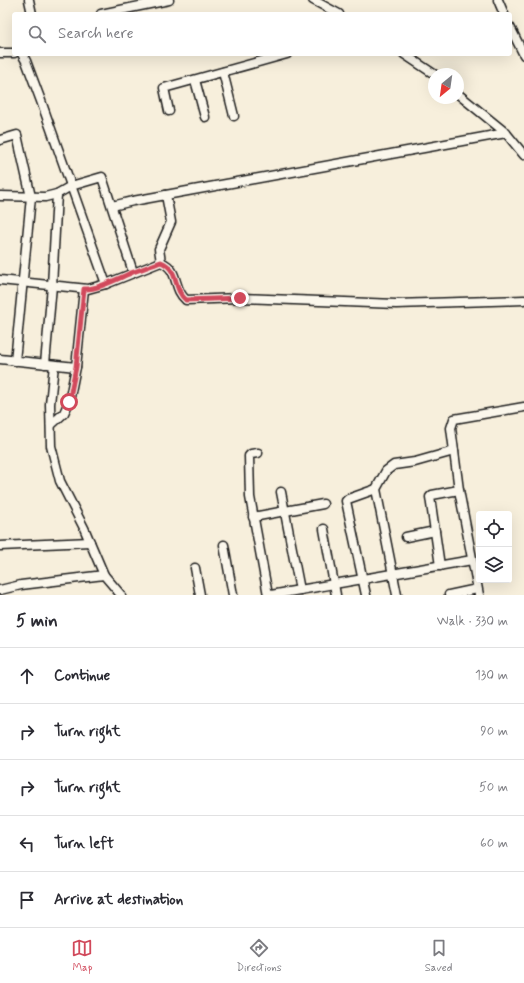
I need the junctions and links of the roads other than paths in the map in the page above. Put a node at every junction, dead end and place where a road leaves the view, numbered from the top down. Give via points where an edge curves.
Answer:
1 (29, 0) edge
2 (168, 0) edge
3 (313, 0) edge
4 (498, 0) edge
5 (32, 12) edge
6 (111, 12) edge
7 (336, 12) edge
8 (503, 12) edge
9 (512, 31) edge
10 (0, 53) edge
11 (12, 53) edge
12 (524, 55) edge
13 (23, 56) edge
14 (280, 56) edge
15 (407, 56) edge
16 (428, 70) edge
17 (223, 72) junction
18 (194, 80) junction
19 (464, 99) edge
20 (168, 111) dead end
21 (234, 116) dead end
22 (205, 117) dead end
23 (506, 133) junction
24 (0, 140) edge
25 (524, 155) edge
26 (71, 186) junction
27 (58, 194) junction
28 (166, 195) junction
29 (0, 196) edge
30 (31, 197) junction
31 (112, 206) junction
32 (161, 262) junction
33 (133, 272) junction
34 (0, 280) edge
35 (21, 281) junction
36 (106, 284) junction
37 (52, 286) junction
38 (84, 289) junction
39 (524, 300) edge
40 (0, 359) edge
41 (15, 361) junction
42 (45, 364) junction
43 (54, 365) junction
44 (76, 367) junction
45 (524, 407) edge
46 (51, 425) junction
47 (454, 451) junction
48 (258, 453) dead end
49 (376, 489) junction
50 (459, 490) junction
51 (280, 492) dead end
52 (323, 504) dead end
53 (284, 511) junction
54 (253, 517) junction
55 (324, 529) dead end
56 (435, 531) junction
57 (406, 536) dead end
58 (90, 542) junction
59 (224, 545) dead end
60 (0, 546) edge
61 (472, 560) junction
62 (440, 566) junction
63 (195, 568) dead end
64 (393, 574) junction
65 (104, 575) junction
66 (364, 579) junction
67 (333, 584) junction
68 (0, 590) edge
69 (300, 590) junction
70 (478, 592) edge
71 (121, 595) edge
72 (200, 595) edge
73 (233, 595) edge
74 (268, 595) edge
75 (271, 595) edge
76 (336, 595) edge
77 (366, 595) edge
78 (397, 595) edge
79 (450, 595) edge

1 - 5 street
2 - 6 street
3 - 7 street
4 - 8 street
9 - 12 street
10 - 11 street
13 - 26 street
14 - 17 street
15 - 16 street
17 - 18 street
17 - 21 street
18 - 20 street via 164,88
18 - 22 street
19 - 23 street
23 - 25 street
23 - 28 street
24 - 30 street via 17,135
26 - 27 street
26 - 31 street via 102,177
26 - 36 street
27 - 30 street
27 - 37 street
28 - 31 street
28 - 32 street via 171,219 159,249
29 - 30 street
30 - 35 street
31 - 33 street
32 - 33 street
32 - 39 street via 174,273 180,294 186,300 240,298 396,304
33 - 36 street
34 - 35 street
35 - 37 street
35 - 41 street
36 - 38 street
37 - 38 street
37 - 42 street
38 - 44 street
40 - 41 street
41 - 42 street
42 - 43 street
43 - 44 street
43 - 46 street via 50,404
44 - 46 street via 69,402 64,413
45 - 47 street via 454,420 451,428
46 - 58 street via 51,446 60,481
47 - 49 street via 394,465 386,471
47 - 50 street
48 - 54 street via 249,456
49 - 64 street
49 - 66 street via 346,501
50 - 56 street via 430,497
50 - 61 street
51 - 53 street
52 - 53 street
53 - 54 street
53 - 69 street
54 - 74 street
55 - 67 street
56 - 57 street
56 - 62 street
58 - 60 street
58 - 65 street
59 - 73 street
61 - 62 street
61 - 70 street
62 - 64 street
63 - 72 street
64 - 66 street
64 - 78 street
65 - 68 street
65 - 71 street
66 - 67 street
66 - 77 street
67 - 69 street
67 - 76 street
69 - 75 street
70 - 79 street

